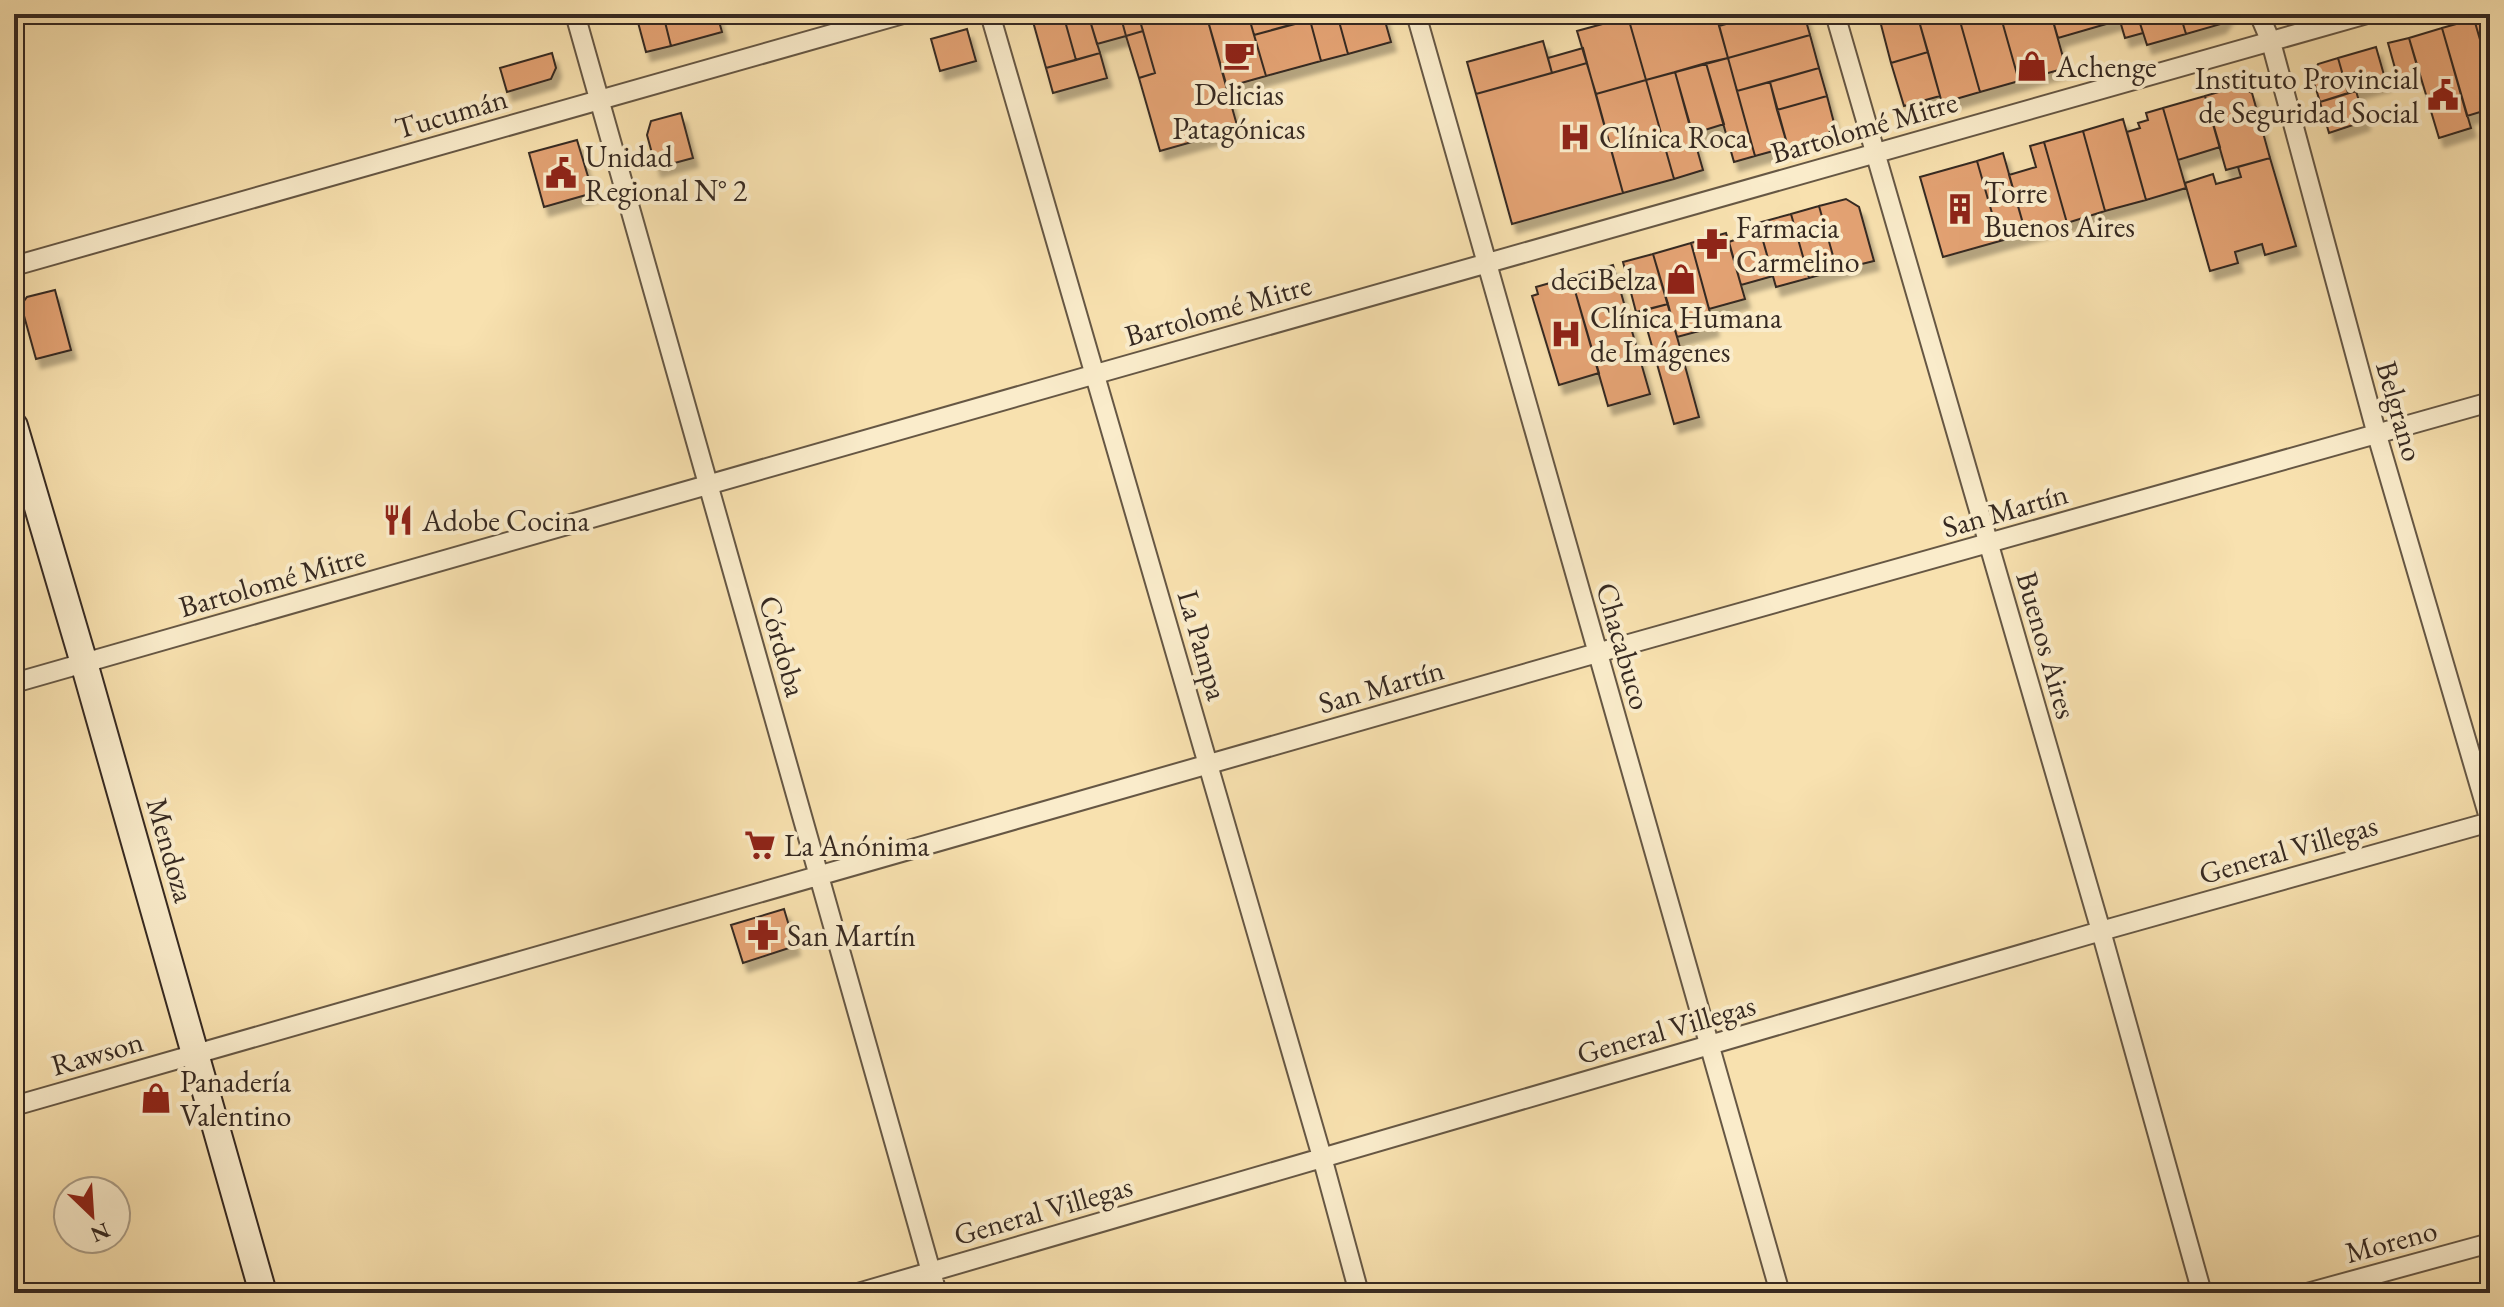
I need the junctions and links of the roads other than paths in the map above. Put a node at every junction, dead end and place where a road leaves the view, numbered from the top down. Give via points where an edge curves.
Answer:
1 (575, 14) edge
2 (903, 14) edge
3 (990, 14) edge
4 (1416, 14) edge
5 (1835, 14) edge
6 (2259, 14) edge
7 (2367, 14) edge
8 (2271, 42) junction
9 (600, 100) junction
10 (1876, 153) junction
11 (1487, 263) junction
12 (14, 266) edge
13 (1096, 374) junction
14 (2490, 402) edge
15 (14, 426) edge
16 (2377, 435) junction
17 (709, 485) junction
18 (1987, 544) junction
19 (1597, 653) junction
20 (84, 663) junction
21 (14, 683) edge
22 (1208, 765) junction
23 (2490, 822) edge
24 (817, 874) junction
25 (2101, 931) junction
26 (1710, 1046) junction
27 (196, 1054) junction
28 (14, 1106) edge
29 (1322, 1157) junction
30 (2490, 1243) edge
31 (930, 1272) junction
32 (263, 1293) edge
33 (858, 1293) edge
34 (937, 1293) edge
35 (1359, 1293) edge
36 (1780, 1293) edge
37 (2202, 1293) edge
38 (2307, 1293) edge

1 - 9 street, Córdoba
2 - 9 street, Tucumán
3 - 13 street, La Pampa
4 - 11 street, Chacabuco
5 - 10 street, Buenos Aires
6 - 8 street, Belgrano
7 - 8 street, Bartolomé Mitre
8 - 10 street, Bartolomé Mitre
8 - 16 street, Belgrano
9 - 12 street, Tucumán
9 - 17 street, Córdoba
10 - 11 street, Bartolomé Mitre
10 - 18 street, Buenos Aires
11 - 13 street, Bartolomé Mitre
11 - 19 street, Chacabuco
13 - 17 street, Bartolomé Mitre
13 - 22 street, La Pampa
14 - 16 street, San Martín
15 - 20 main road, Mendoza
16 - 18 street, San Martín
16 - 23 street, Belgrano
17 - 20 street, Bartolomé Mitre
17 - 24 street, Córdoba
18 - 19 street, San Martín
18 - 25 street, Buenos Aires
19 - 22 street, San Martín
19 - 26 street, Chacabuco
20 - 21 street, Bartolomé Mitre
20 - 27 main road, Mendoza
22 - 24 street, San Martín
22 - 29 street, La Pampa
23 - 25 street, General Villegas
24 - 27 street, San Martín
24 - 31 street, Córdoba
25 - 26 street, General Villegas
25 - 37 street, Buenos Aires
26 - 29 street, General Villegas
26 - 36 street, Chacabuco
27 - 28 street, Rawson
27 - 32 main road, Mendoza
29 - 31 street, General Villegas
29 - 35 street, La Pampa
30 - 38 street, Moreno
31 - 33 street, General Villegas
31 - 34 street, Córdoba

